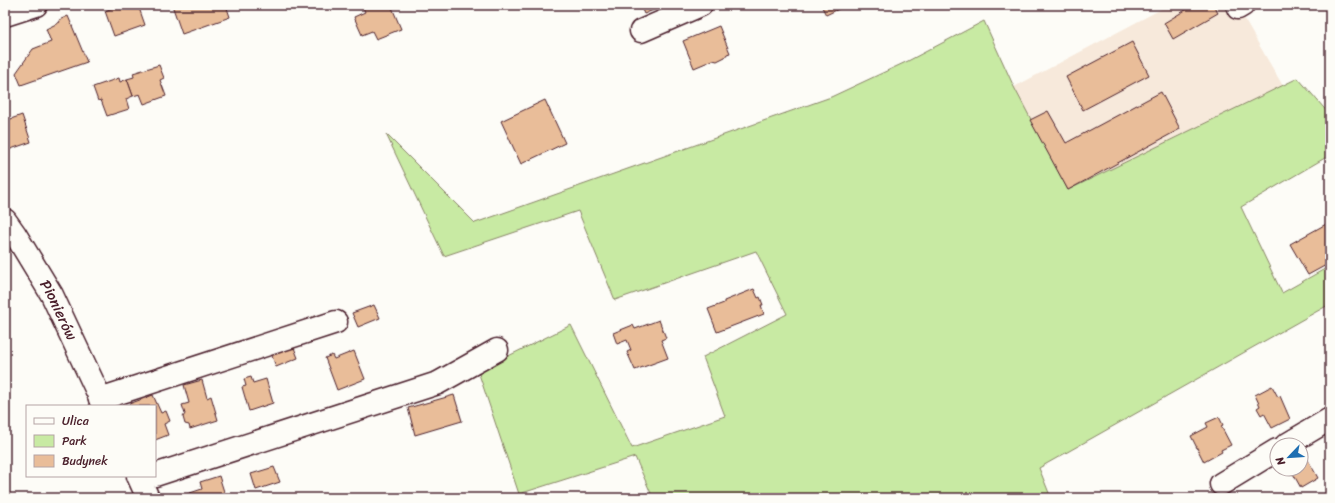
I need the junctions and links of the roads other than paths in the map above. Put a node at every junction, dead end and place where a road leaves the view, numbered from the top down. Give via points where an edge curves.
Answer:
1 (36, 5) edge
2 (701, 5) edge
3 (5, 15) edge
4 (641, 31) dead end
5 (5, 220) edge
6 (336, 322) dead end
7 (498, 350) dead end
8 (102, 402) edge
9 (1330, 419) edge
10 (1300, 437) edge
11 (1269, 455) edge
12 (147, 481) edge
13 (1221, 484) dead end

1 - 3 street
2 - 4 street
5 - 8 street, Pionierów via 52,295
6 - 8 street
7 - 12 street via 438,383
9 - 10 street
11 - 13 street

